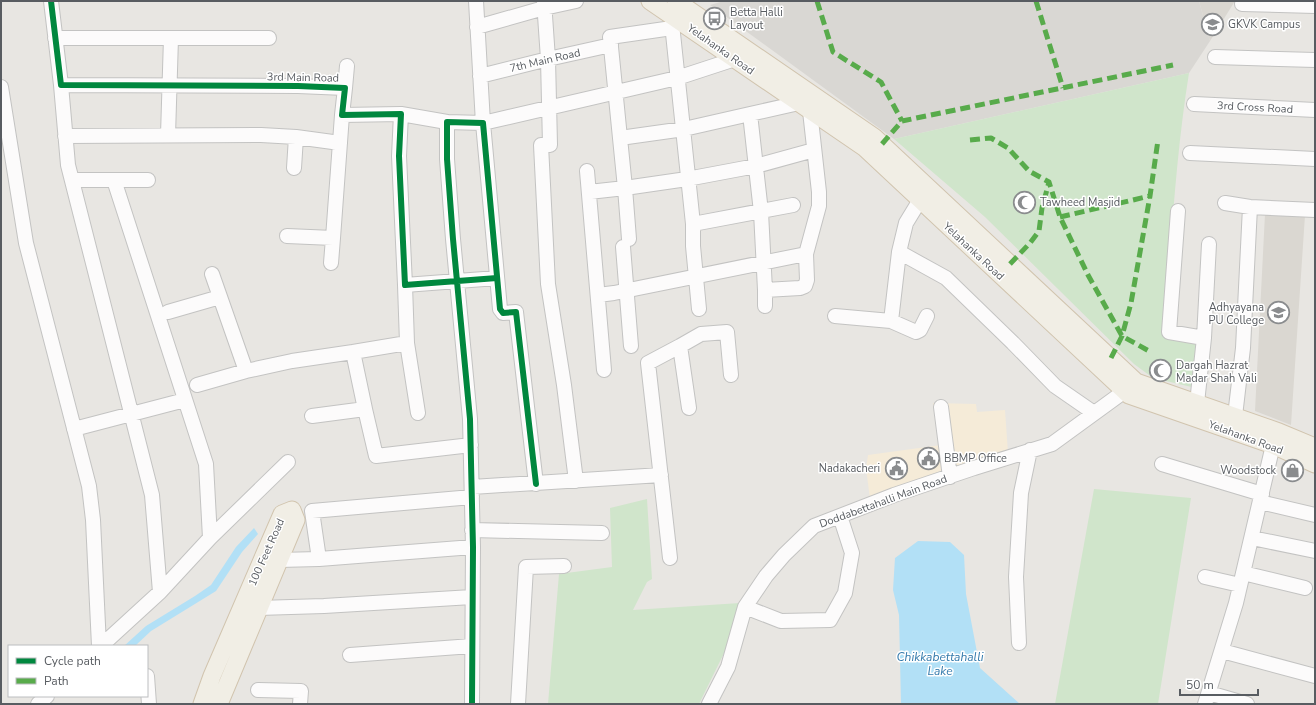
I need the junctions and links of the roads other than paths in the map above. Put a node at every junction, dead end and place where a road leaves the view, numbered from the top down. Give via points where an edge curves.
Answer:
1 (51, 1) edge
2 (476, 1) edge
3 (576, 1) edge
4 (650, 1) edge
5 (544, 4) edge
6 (1242, 4) dead end
7 (1315, 6) edge
8 (676, 11) edge
9 (477, 28) junction
10 (55, 38) junction
11 (171, 38) junction
12 (268, 38) dead end
13 (611, 45) junction
14 (1215, 57) dead end
15 (548, 59) junction
16 (735, 59) junction
17 (1315, 60) edge
18 (347, 66) dead end
19 (480, 76) junction
20 (677, 78) junction
21 (61, 85) junction
22 (170, 86) junction
23 (345, 88) junction
24 (615, 92) junction
25 (1, 93) edge
26 (1194, 104) dead end
27 (550, 107) junction
28 (804, 107) junction
29 (1315, 110) edge
30 (401, 114) junction
31 (750, 114) junction
32 (342, 115) junction
33 (447, 122) junction
34 (483, 123) junction
35 (684, 129) junction
36 (168, 135) junction
37 (65, 136) junction
38 (296, 138) junction
39 (620, 138) junction
40 (340, 143) junction
41 (814, 150) junction
42 (1190, 154) dead end
43 (1315, 160) edge
44 (756, 166) junction
45 (294, 168) dead end
46 (587, 171) dead end
47 (688, 179) junction
48 (72, 180) junction
49 (114, 180) junction
50 (148, 180) dead end
51 (625, 188) junction
52 (589, 192) junction
53 (920, 200) junction
54 (1225, 203) dead end
55 (793, 205) dead end
56 (1250, 207) junction
57 (1315, 210) edge
58 (761, 212) junction
59 (1178, 212) dead end
60 (693, 224) junction
61 (287, 236) dead end
62 (333, 238) junction
63 (1210, 244) dead end
64 (899, 252) junction
65 (806, 254) junction
66 (332, 263) dead end
67 (764, 263) junction
68 (212, 274) dead end
69 (695, 277) junction
70 (497, 278) junction
71 (457, 282) junction
72 (405, 285) junction
73 (626, 290) junction
74 (765, 290) junction
75 (598, 295) junction
76 (220, 297) junction
77 (765, 306) dead end
78 (699, 309) dead end
79 (168, 312) dead end
80 (835, 316) dead end
81 (928, 316) dead end
82 (891, 321) junction
83 (1204, 338) junction
84 (407, 342) junction
85 (631, 346) dead end
86 (680, 346) junction
87 (353, 352) junction
88 (604, 370) dead end
89 (246, 372) junction
90 (731, 374) dead end
91 (198, 385) dead end
92 (1131, 387) junction
93 (185, 400) junction
94 (1197, 403) junction
95 (941, 407) dead end
96 (689, 408) dead end
97 (365, 409) junction
98 (418, 413) dead end
99 (1094, 413) junction
100 (131, 414) junction
101 (312, 416) dead end
102 (1235, 416) junction
103 (74, 429) junction
104 (471, 445) junction
105 (1273, 445) junction
106 (1315, 448) edge
107 (1030, 450) junction
108 (288, 462) dead end
109 (1162, 464) dead end
110 (1315, 464) edge
111 (661, 475) junction
112 (950, 476) junction
113 (576, 481) junction
114 (536, 484) junction
115 (472, 492) junction
116 (1261, 498) junction
117 (1315, 515) edge
118 (840, 516) junction
119 (472, 530) junction
120 (602, 533) dead end
121 (210, 538) junction
122 (1252, 538) junction
123 (472, 547) junction
124 (1315, 551) edge
125 (670, 558) dead end
126 (319, 559) junction
127 (279, 560) junction
128 (564, 566) dead end
129 (1205, 577) dead end
130 (1242, 579) junction
131 (1305, 588) dead end
132 (160, 592) junction
133 (472, 597) junction
134 (745, 607) junction
135 (258, 608) junction
136 (1019, 643) dead end
137 (100, 645) edge
138 (101, 645) edge
139 (472, 646) junction
140 (1222, 651) junction
141 (350, 655) dead end
142 (1315, 676) edge
143 (148, 690) edge
144 (258, 690) dead end
145 (46, 697) edge
146 (1207, 698) edge
147 (38, 704) edge
148 (149, 704) edge
149 (202, 704) edge
150 (219, 704) edge
151 (300, 704) edge
152 (472, 704) edge
153 (518, 704) edge
154 (709, 704) edge
155 (1247, 704) edge

1 - 10 street
2 - 9 street
3 - 5 street
4 - 8 main road, Yelahanka Road
5 - 9 street
5 - 15 street
6 - 7 street
8 - 13 street via 610,37
8 - 16 main road, Yelahanka Road
8 - 20 street
8 - 92 main road, Yelahanka Road via 874,137
9 - 19 street
10 - 11 street
10 - 21 street
11 - 12 street
11 - 22 street
13 - 15 street, 7th Main Road
13 - 24 street
14 - 17 street
15 - 19 street, 7th Main Road
15 - 27 street
16 - 20 street
16 - 28 main road, Yelahanka Road
18 - 23 street
19 - 34 street
20 - 24 street
20 - 35 street
21 - 22 street, 3rd Main Road
21 - 37 street
22 - 23 street, 3rd Main Road
22 - 36 street
23 - 32 street, 3rd Main Road
24 - 27 street
24 - 39 street
25 - 103 street via 26,243
26 - 29 street, 3rd Cross Road
27 - 34 street
27 - 113 street via 550,145 541,145 548,284
28 - 31 street
28 - 41 street
28 - 53 main road, Yelahanka Road via 865,148
30 - 32 street
30 - 33 street
30 - 72 street via 399,156
31 - 35 street
31 - 44 street
32 - 40 street, 3rd Main Road
33 - 34 street
33 - 71 street via 447,159
34 - 70 street
35 - 39 street
35 - 47 street
36 - 37 street
36 - 38 street via 260,135
37 - 48 street
38 - 40 street
38 - 45 street
39 - 51 street
40 - 62 street, 3rd Main Road
41 - 44 street
41 - 65 street via 819,206
42 - 43 street
44 - 47 street
44 - 58 street
46 - 52 street
47 - 51 street
47 - 60 street
48 - 49 street
48 - 100 street
49 - 50 street
49 - 93 street
51 - 52 street
51 - 73 street
52 - 75 street
53 - 64 street via 906,222
53 - 92 main road, Yelahanka Road
54 - 56 street
55 - 58 street
56 - 57 street
56 - 102 street via 1243,348
58 - 60 street
58 - 67 street
59 - 83 street via 1169,332
60 - 69 street
61 - 62 street
62 - 66 street, 3rd Main Road
63 - 83 street
64 - 82 street
64 - 99 street via 946,278 1055,386
65 - 67 street
65 - 74 street via 805,286
67 - 69 street
67 - 74 street
68 - 76 street
69 - 73 street
69 - 78 street
70 - 71 street
70 - 114 street via 500,311 516,312
71 - 72 street
71 - 104 street
72 - 84 street
73 - 75 street
73 - 85 street
74 - 77 street
75 - 88 street
76 - 79 street
76 - 89 street
80 - 82 street
81 - 82 street via 916,332
83 - 94 street
84 - 87 street
84 - 98 street
86 - 90 street via 701,334 727,332
86 - 96 street
86 - 111 street via 648,363
87 - 89 street via 292,361
87 - 97 street
89 - 91 street
92 - 94 main road, Yelahanka Road
92 - 99 street, Doddabettahalli Main Road
92 - 105 main road, Yelahanka Road via 1128,395
93 - 100 street
93 - 121 street via 206,464
94 - 102 main road, Yelahanka Road
95 - 112 street
97 - 101 street
97 - 104 street via 376,456
99 - 107 street, Doddabettahalli Main Road via 1052,444
100 - 103 street
100 - 132 street via 152,495
102 - 106 main road, Yelahanka Road
103 - 137 street via 89,486
104 - 115 street
105 - 110 main road, Yelahanka Road
105 - 116 street
107 - 112 street, Doddabettahalli Main Road
107 - 136 street via 1021,494 1016,577
108 - 121 street
109 - 116 street
111 - 113 street
111 - 125 street
112 - 118 street, Doddabettahalli Main Road
113 - 114 street
114 - 115 street
115 - 119 street
115 - 126 street via 312,511
116 - 117 street
116 - 122 street
118 - 134 street, Doddabettahalli Main Road via 814,526 799,540 766,576
118 - 134 street via 852,553 845,593 830,620 781,621
119 - 120 street
119 - 123 street
121 - 132 street
122 - 124 street
122 - 130 street
123 - 126 street
123 - 133 street
126 - 127 street
127 - 135 main road, 100 Feet Road
127 - 149 main road, 100 Feet Road via 296,520 292,510 282,514
128 - 153 street via 526,567
129 - 130 street
130 - 131 street
130 - 140 street
132 - 138 street
133 - 135 street
133 - 139 street
134 - 154 street, Doddabettahalli Main Road via 728,667
135 - 150 main road, 100 Feet Road
139 - 141 street
139 - 152 street
140 - 142 street
140 - 146 street
143 - 148 street
144 - 151 street via 301,691
145 - 147 street
146 - 155 street

